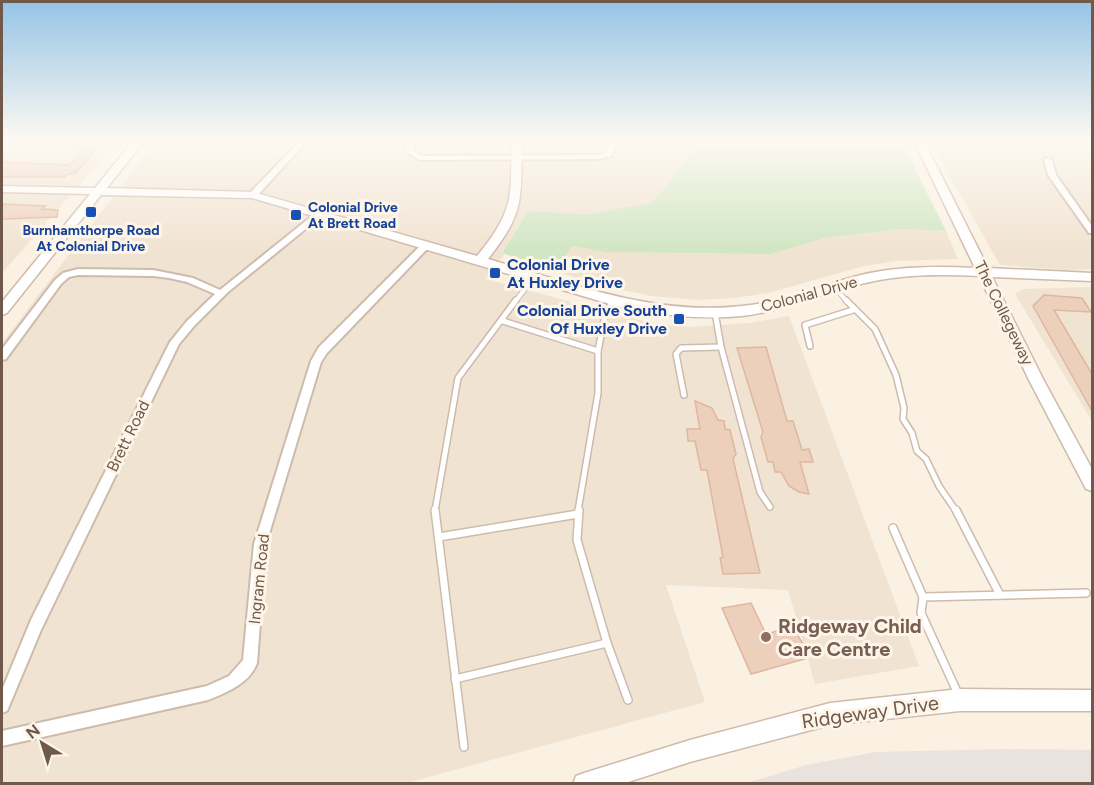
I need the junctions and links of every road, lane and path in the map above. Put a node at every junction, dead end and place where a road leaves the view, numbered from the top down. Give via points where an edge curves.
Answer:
1 (110, 178) edge
2 (269, 178) edge
3 (515, 178) edge
4 (937, 178) edge
5 (1054, 178) edge
6 (2, 189) edge
7 (98, 192) junction
8 (253, 195) junction
9 (320, 214) junction
10 (1092, 231) edge
11 (426, 245) junction
12 (480, 261) junction
13 (986, 274) junction
14 (534, 277) junction
15 (1092, 278) edge
16 (835, 286) junction
17 (222, 294) junction
18 (613, 300) junction
19 (2, 309) edge
20 (853, 310) junction
21 (715, 312) junction
22 (503, 321) junction
23 (810, 346) dead end
24 (721, 347) junction
25 (598, 351) junction
26 (2, 356) edge
27 (684, 395) dead end
28 (1092, 484) edge
29 (770, 507) dead end
30 (578, 514) junction
31 (893, 528) dead end
32 (439, 537) junction
33 (1086, 593) dead end
34 (1000, 595) junction
35 (923, 597) junction
36 (607, 643) junction
37 (455, 679) junction
38 (628, 700) dead end
39 (960, 700) junction
40 (1092, 701) edge
41 (2, 706) edge
42 (2, 739) edge
43 (464, 747) dead end
44 (584, 783) edge

1 - 7 street
2 - 8 street
3 - 12 street via 510,215
4 - 13 street, The Collegeway
5 - 10 street
6 - 7 street, Colonial Drive
7 - 8 street, Colonial Drive
7 - 19 street
8 - 9 street, Colonial Drive
9 - 11 street, Colonial Drive
9 - 17 street, Brett Road
11 - 12 street, Colonial Drive
11 - 42 street, Ingram Road via 316,361 260,544 250,663 234,681 208,693
12 - 14 street, Colonial Drive
13 - 15 street, Colonial Drive
13 - 16 street, Colonial Drive via 906,272
13 - 28 street, The Collegeway via 1036,380
14 - 18 street, Colonial Drive
14 - 22 lane
16 - 20 lane
16 - 21 street, Colonial Drive via 766,307
17 - 26 street via 190,280 153,273 66,275
17 - 41 street, Brett Road via 175,342 36,625
18 - 21 street, Colonial Drive via 663,310
18 - 25 lane via 605,316
20 - 23 lane via 805,325
20 - 34 lane via 875,329 896,375 904,424
21 - 24 lane
22 - 25 lane
22 - 32 lane via 458,378 454,391 435,512
24 - 27 lane via 681,348 676,354
24 - 29 lane via 760,492
25 - 30 lane via 598,393
30 - 32 lane
30 - 36 lane via 577,540
31 - 35 lane
32 - 37 lane
33 - 34 lane
34 - 35 lane
35 - 39 lane via 921,613
36 - 37 lane
36 - 38 lane
37 - 43 lane
39 - 40 street, Ridgeway Drive
39 - 44 street, Ridgeway Drive via 830,714

